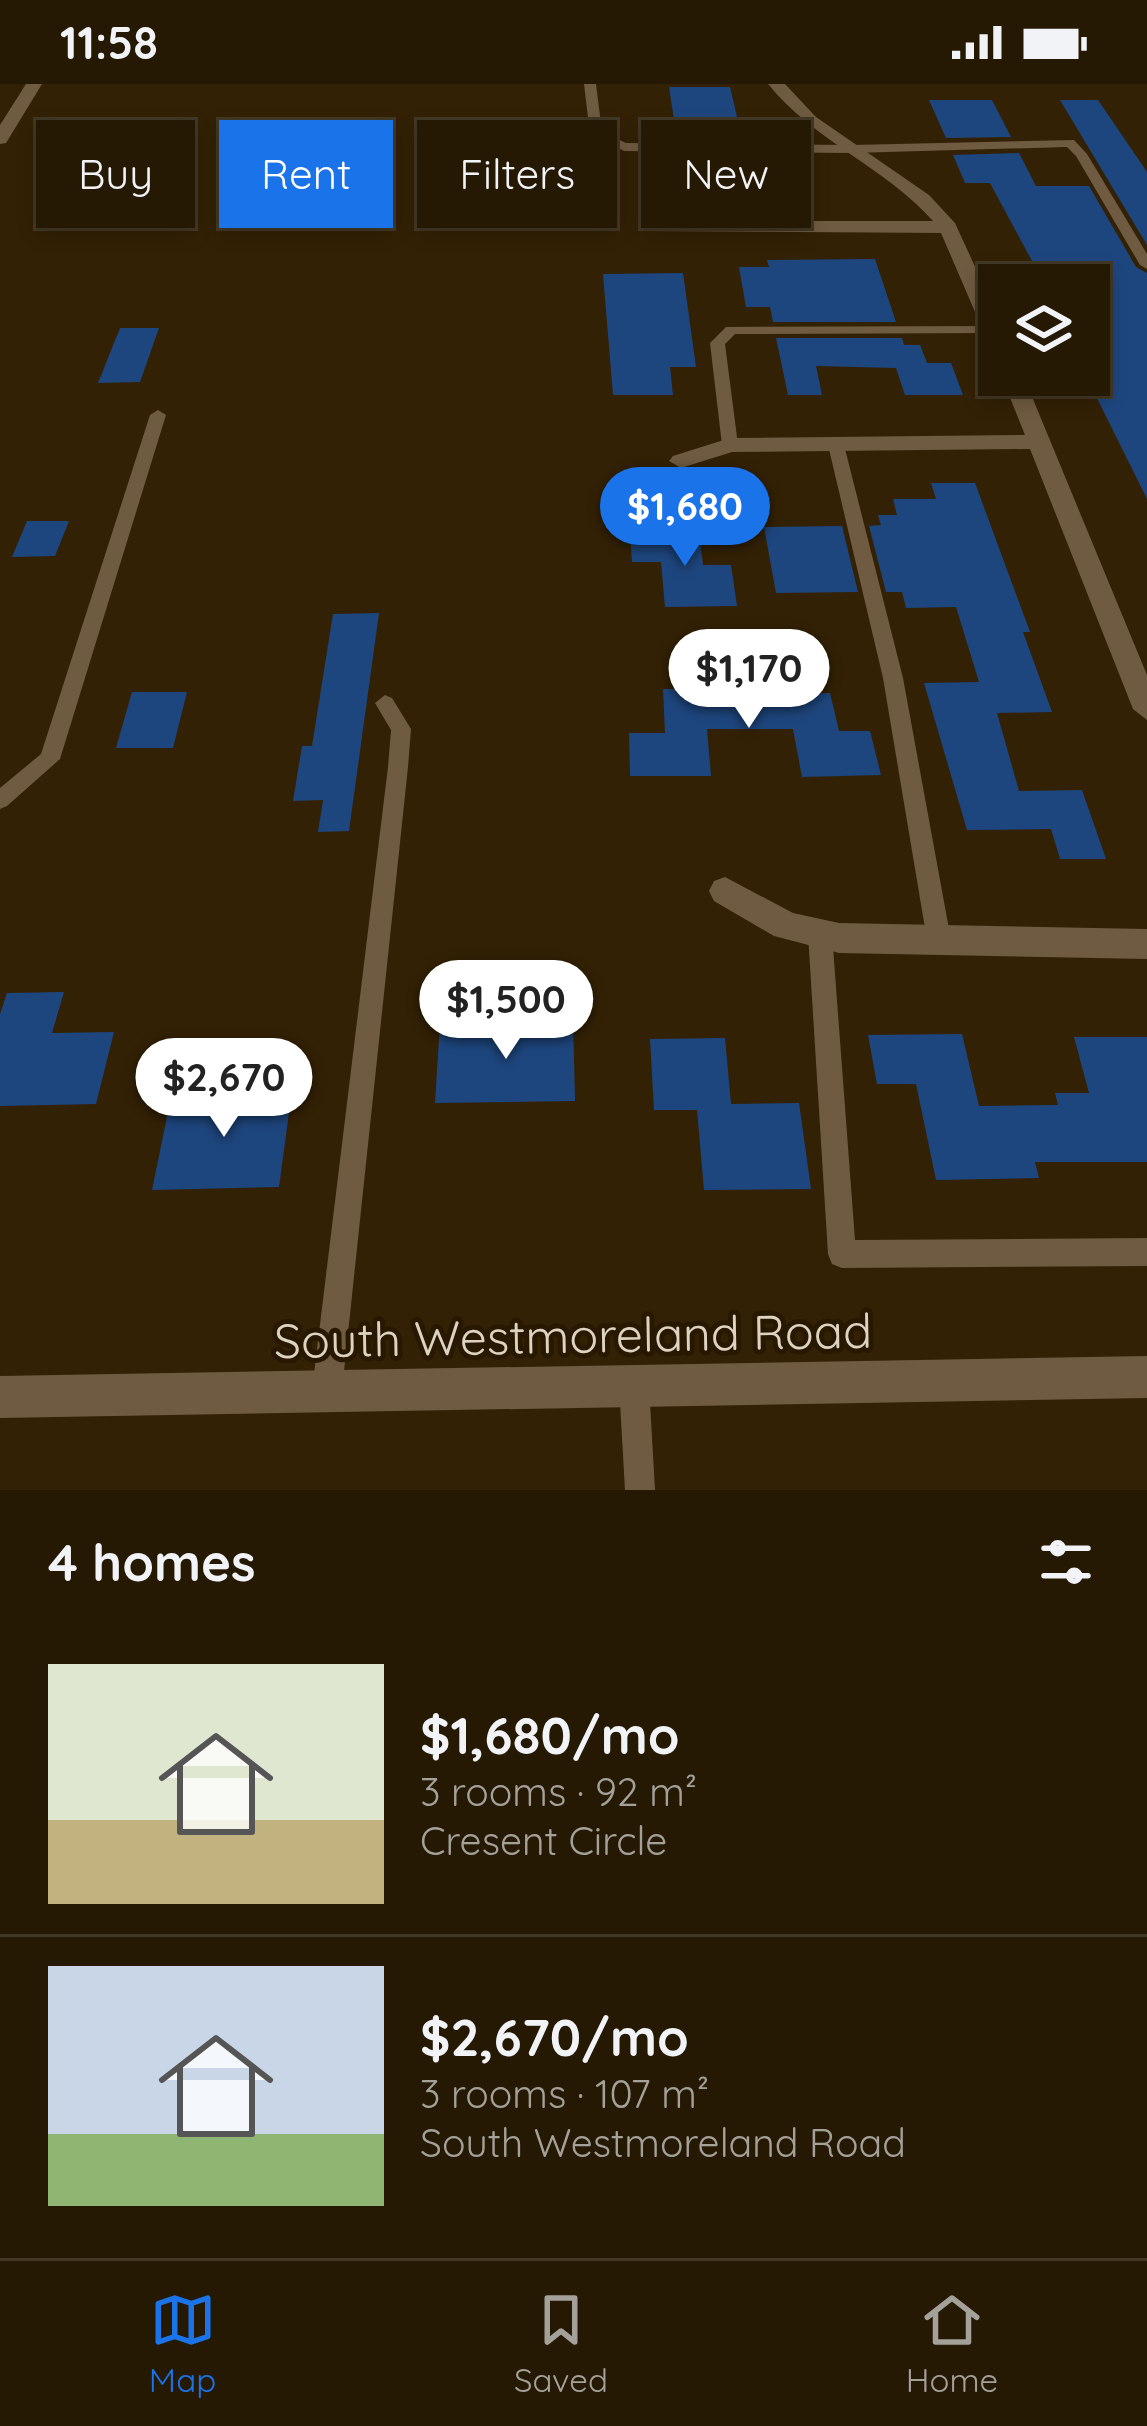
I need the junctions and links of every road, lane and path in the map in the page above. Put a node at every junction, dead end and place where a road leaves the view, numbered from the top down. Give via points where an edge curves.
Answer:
1 (34, 84) edge
2 (590, 84) edge
3 (776, 84) edge
4 (0, 139) edge
5 (852, 148) junction
6 (811, 227) edge
7 (948, 227) junction
8 (1147, 266) edge
9 (978, 294) edge
10 (978, 335) edge
11 (1021, 396) edge
12 (158, 415) dead end
13 (1040, 442) junction
14 (730, 445) junction
15 (836, 445) junction
16 (681, 461) dead end
17 (385, 703) dead end
18 (1147, 709) edge
19 (0, 800) edge
20 (725, 891) dead end
21 (820, 934) junction
22 (939, 940) junction
23 (1147, 944) edge
24 (1147, 1252) edge
25 (1147, 1377) edge
26 (634, 1385) junction
27 (327, 1390) junction
28 (0, 1397) edge
29 (640, 1490) edge

1 - 4 street
2 - 5 lane via 596,134 624,147
3 - 5 street via 810,121
5 - 7 street
5 - 8 lane via 1070,143
6 - 7 street
7 - 9 street
10 - 14 lane via 731,330 717,344
11 - 13 street
12 - 19 lane via 50,759
13 - 15 street
13 - 18 street
14 - 15 street
14 - 16 street
15 - 22 lane via 892,678
17 - 27 lane via 401,729 398,766
20 - 21 street via 786,926
21 - 22 street
21 - 24 lane via 842,1254
22 - 23 street
25 - 26 street, South Westmoreland Road
26 - 27 street, South Westmoreland Road
26 - 29 lane
27 - 28 street, South Westmoreland Road

